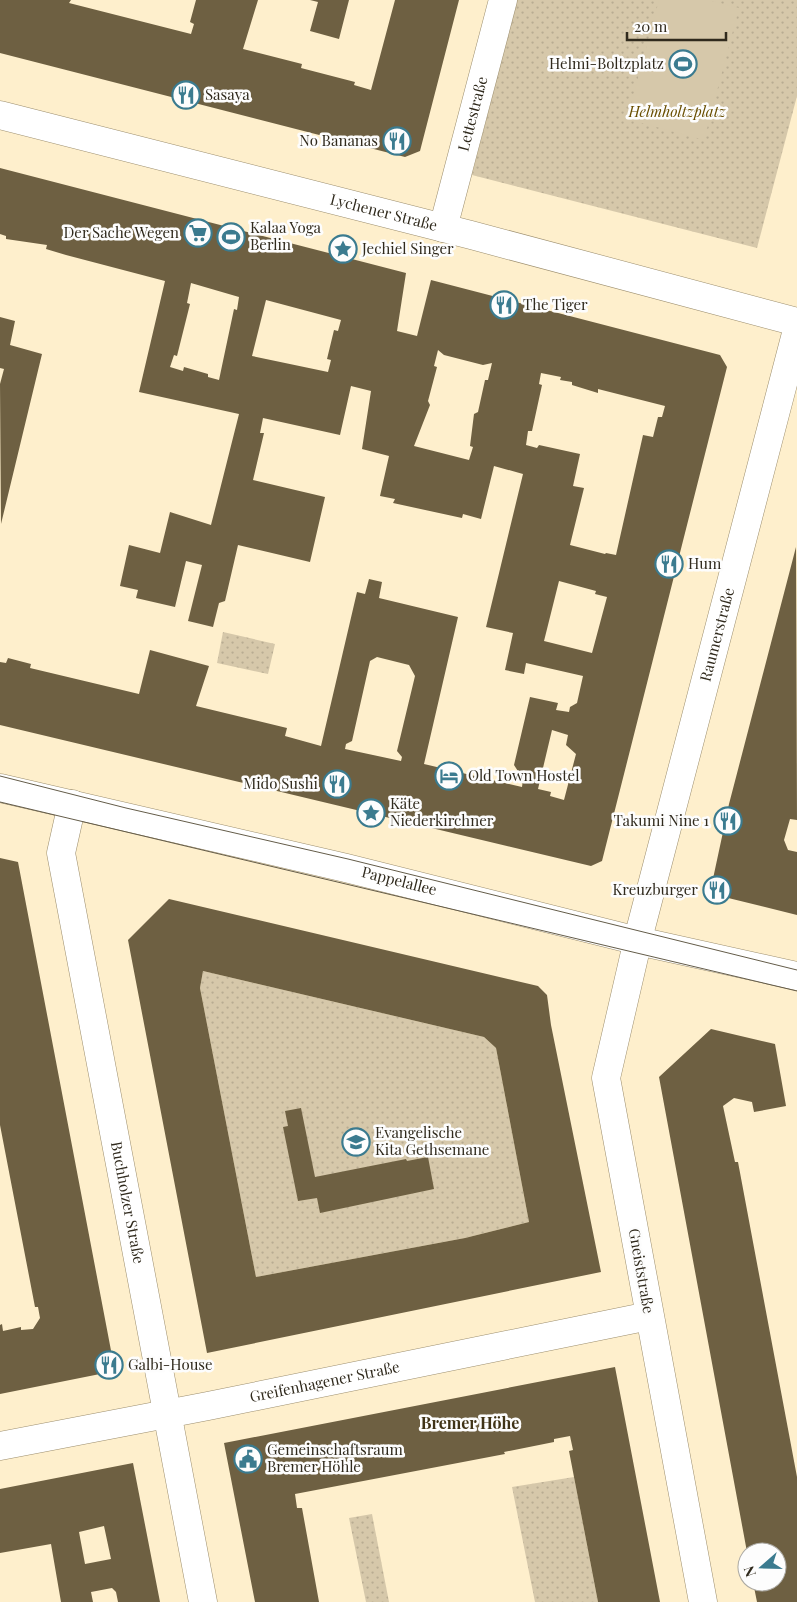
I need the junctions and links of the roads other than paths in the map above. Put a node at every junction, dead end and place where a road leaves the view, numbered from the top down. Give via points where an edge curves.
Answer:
1 (502, 0) edge
2 (0, 115) edge
3 (444, 228) junction
4 (797, 322) edge
5 (797, 330) edge
6 (0, 788) edge
7 (72, 804) junction
8 (638, 941) junction
9 (797, 976) edge
10 (650, 1316) junction
11 (166, 1415) junction
12 (0, 1446) edge
13 (202, 1602) edge
14 (703, 1602) edge

1 - 3 street, Lettestraße
2 - 3 street, Lychener Straße
3 - 4 street, Lychener Straße
5 - 8 street, Raumerstraße
6 - 7 street, Pappelallee
7 - 8 street, Pappelallee
7 - 11 street, Buchholzer Straße via 61,853
8 - 9 street, Pappelallee
8 - 10 street, Gneiststraße via 606,1078
10 - 11 street, Greifenhagener Straße
10 - 14 street, Gneiststraße
11 - 12 street, Greifenhagener Straße
11 - 13 street, Buchholzer Straße

